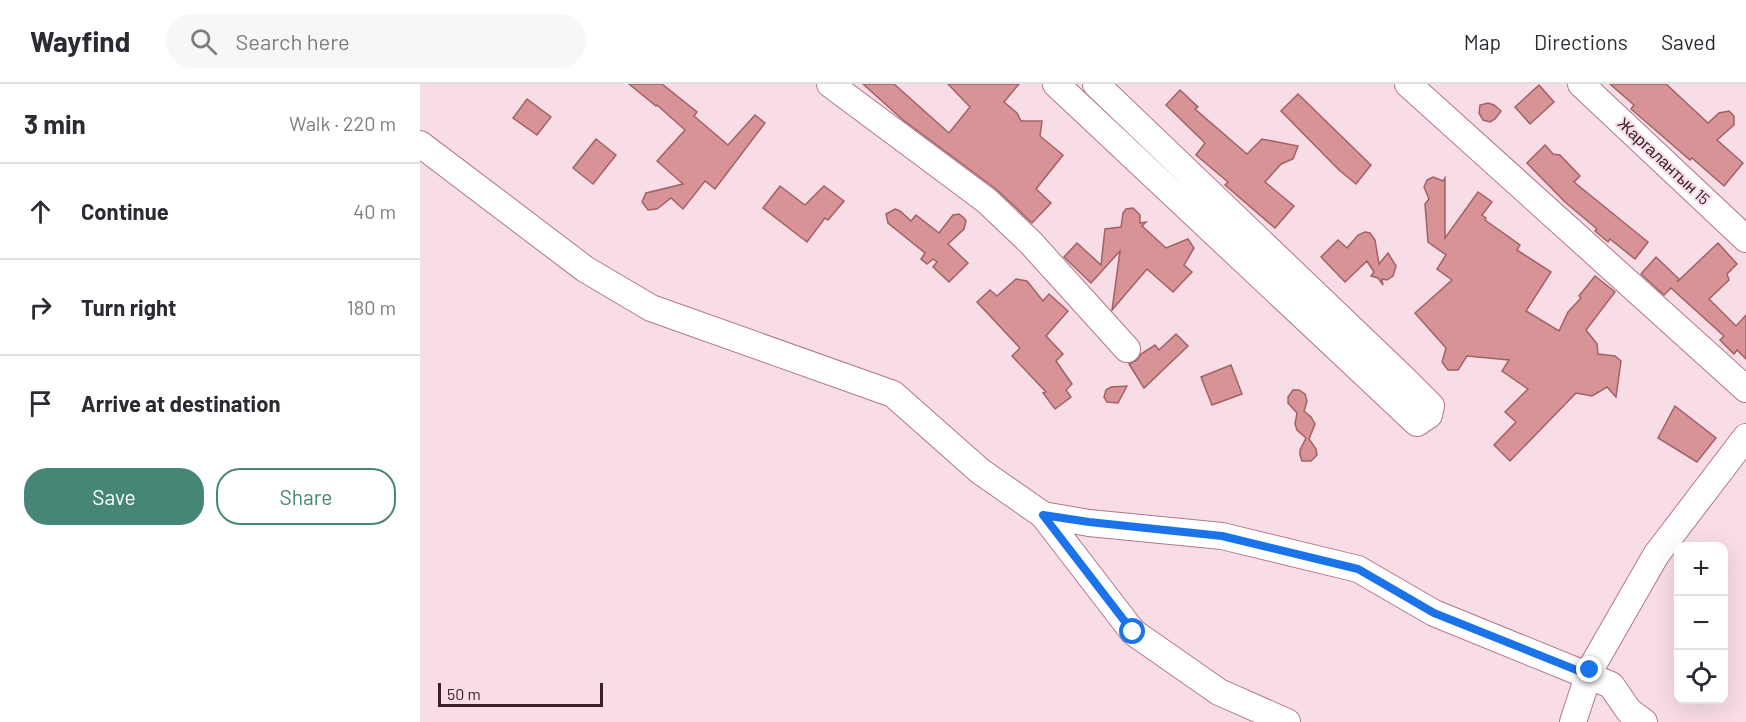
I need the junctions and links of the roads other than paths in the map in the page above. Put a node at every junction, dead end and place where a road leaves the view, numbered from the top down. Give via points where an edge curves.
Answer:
1 (830, 84) edge
2 (1056, 84) edge
3 (1096, 84) edge
4 (1408, 84) edge
5 (1581, 84) edge
6 (420, 144) edge
7 (1746, 239) edge
8 (1127, 349) dead end
9 (1746, 389) edge
10 (1746, 437) edge
11 (1043, 515) junction
12 (1589, 675) junction
13 (1287, 722) edge
14 (1573, 722) edge
15 (1644, 722) edge

1 - 8 street via 987,201 1031,243
2 - 3 street via 1417,423 1430,415 1431,406 1411,386
4 - 9 street
5 - 7 street, Жаргалантын 15
6 - 11 street via 585,269 651,308 893,394 980,471
10 - 12 street via 1656,555
11 - 12 street via 1222,536 1358,569 1434,613
11 - 13 street via 1133,632 1219,692
12 - 14 street
12 - 15 street via 1611,685 1629,711

